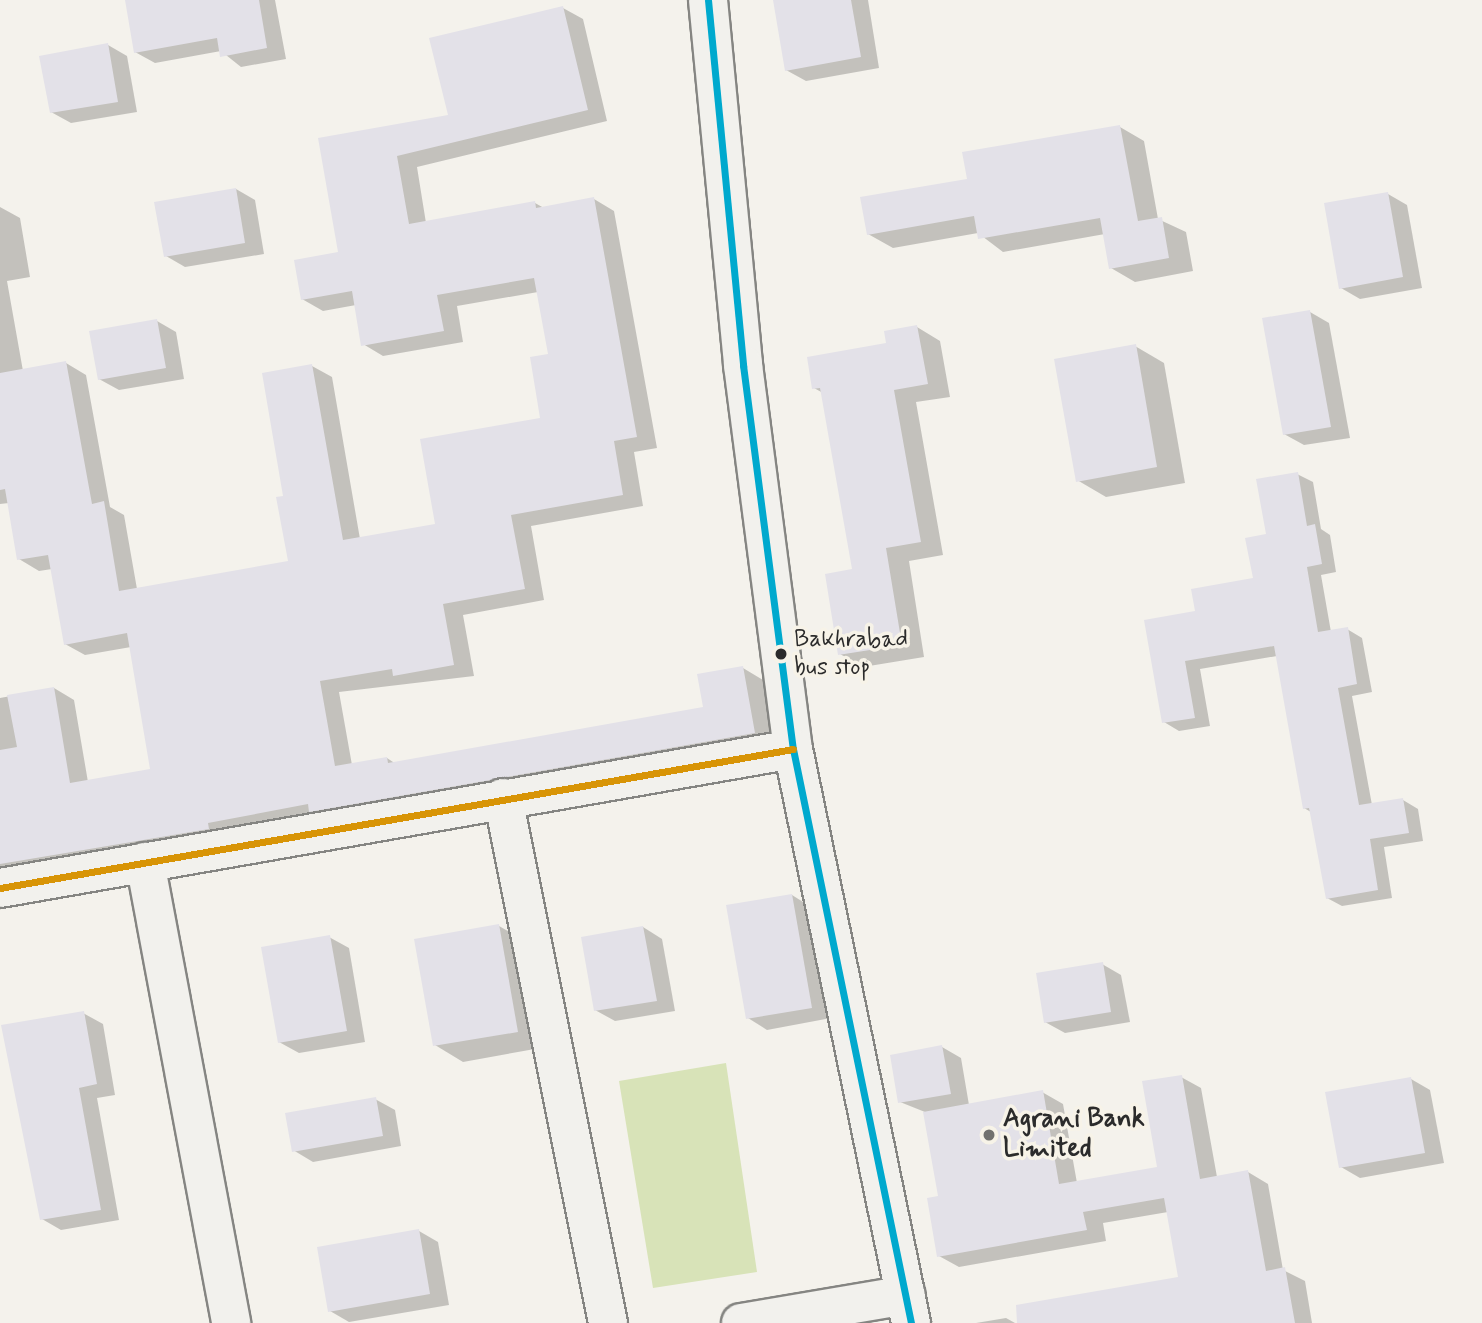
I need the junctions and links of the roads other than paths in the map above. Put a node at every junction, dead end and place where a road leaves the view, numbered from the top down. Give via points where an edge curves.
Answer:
1 (708, 0) edge
2 (793, 749) junction
3 (503, 798) junction
4 (145, 862) junction
5 (0, 888) edge
6 (908, 1309) edge
7 (231, 1323) edge
8 (608, 1323) edge
9 (741, 1323) edge

1 - 2 main road via 743,365
2 - 3 main road
2 - 6 main road
3 - 4 main road
3 - 8 main road
4 - 5 main road
4 - 7 main road
6 - 9 main road

